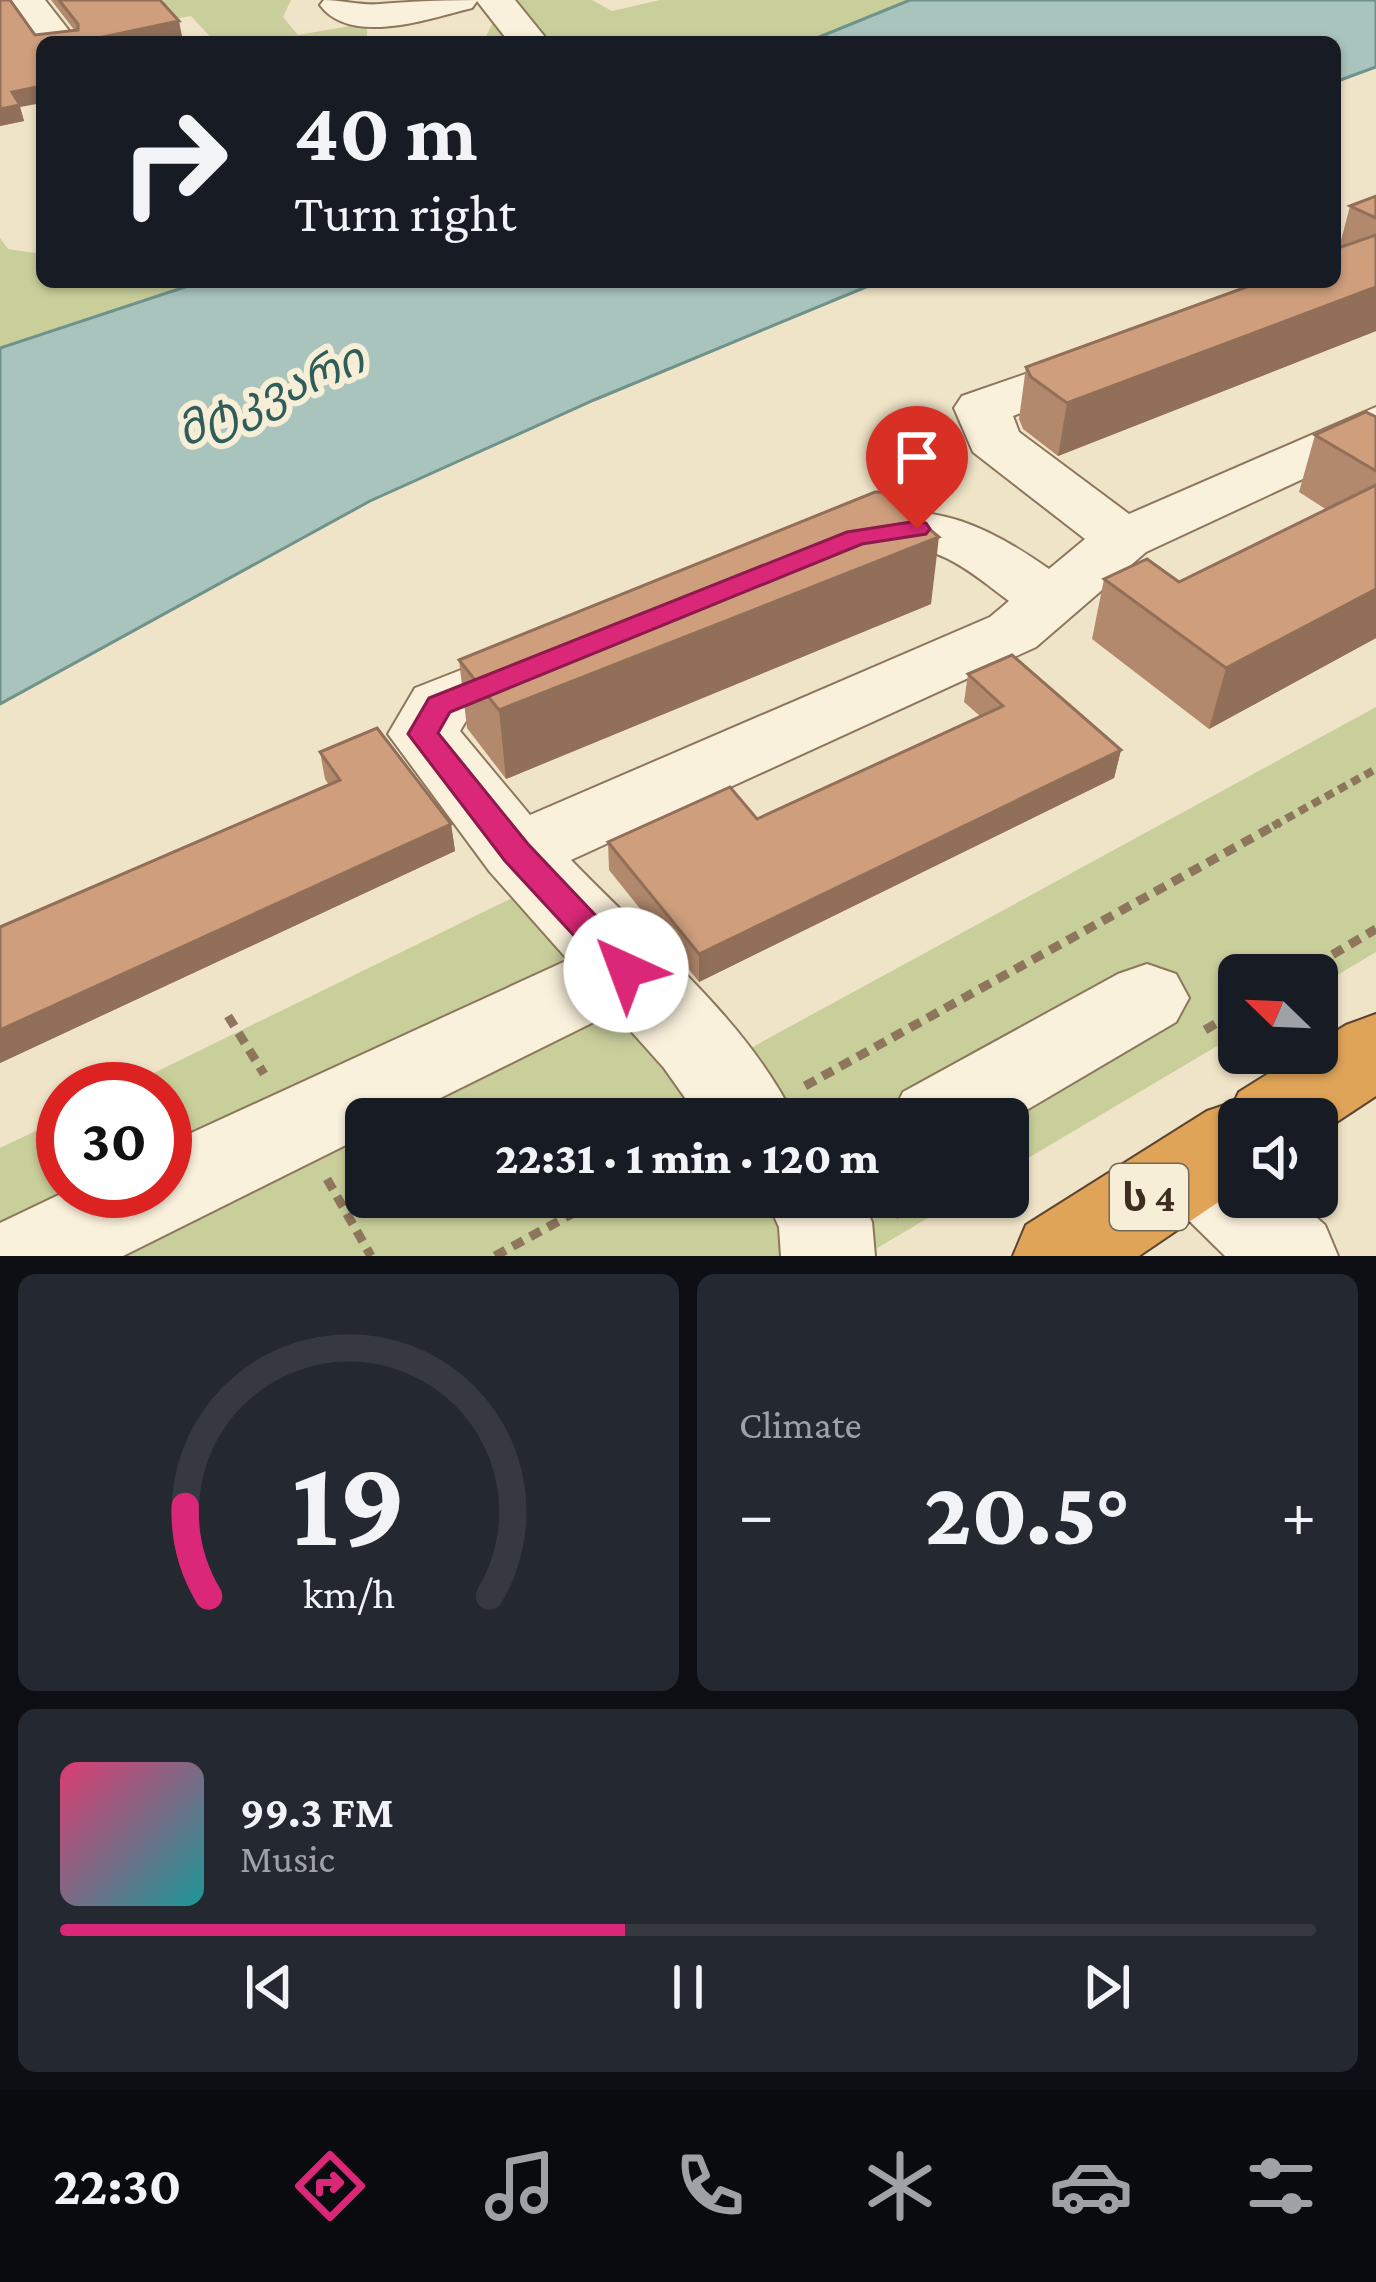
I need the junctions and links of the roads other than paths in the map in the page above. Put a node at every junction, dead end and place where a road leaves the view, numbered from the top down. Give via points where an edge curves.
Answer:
1 (15, 0) edge
2 (26, 0) edge
3 (459, 0) edge
4 (495, 0) edge
5 (0, 3) edge
6 (339, 5) dead end
7 (53, 36) edge
8 (524, 36) edge
9 (1158, 343) edge
10 (1376, 424) edge
11 (1124, 539) junction
12 (790, 563) edge
13 (1050, 601) junction
14 (615, 634) edge
15 (517, 852) junction
16 (626, 970) junction
17 (1147, 998) dead end
18 (1376, 1050) edge
19 (736, 1098) edge
20 (971, 1098) edge
21 (1302, 1098) edge
22 (1217, 1153) edge
23 (192, 1176) edge
24 (106, 1218) edge
25 (823, 1218) edge
26 (28, 1256) edge
27 (829, 1256) edge
28 (1060, 1256) edge
29 (1291, 1256) edge

1 - 5 street
2 - 7 street
3 - 6 street via 372,17
4 - 8 street
9 - 11 street via 982,408 993,440
10 - 11 street
11 - 13 street
12 - 13 street via 856,537 917,529 959,536
13 - 15 street via 1013,632
14 - 15 street via 440,705 423,734
15 - 16 street
16 - 19 street
16 - 23 street
17 - 20 street
18 - 21 highway
22 - 28 highway, ს 4
22 - 29 street
24 - 26 street
25 - 27 street

